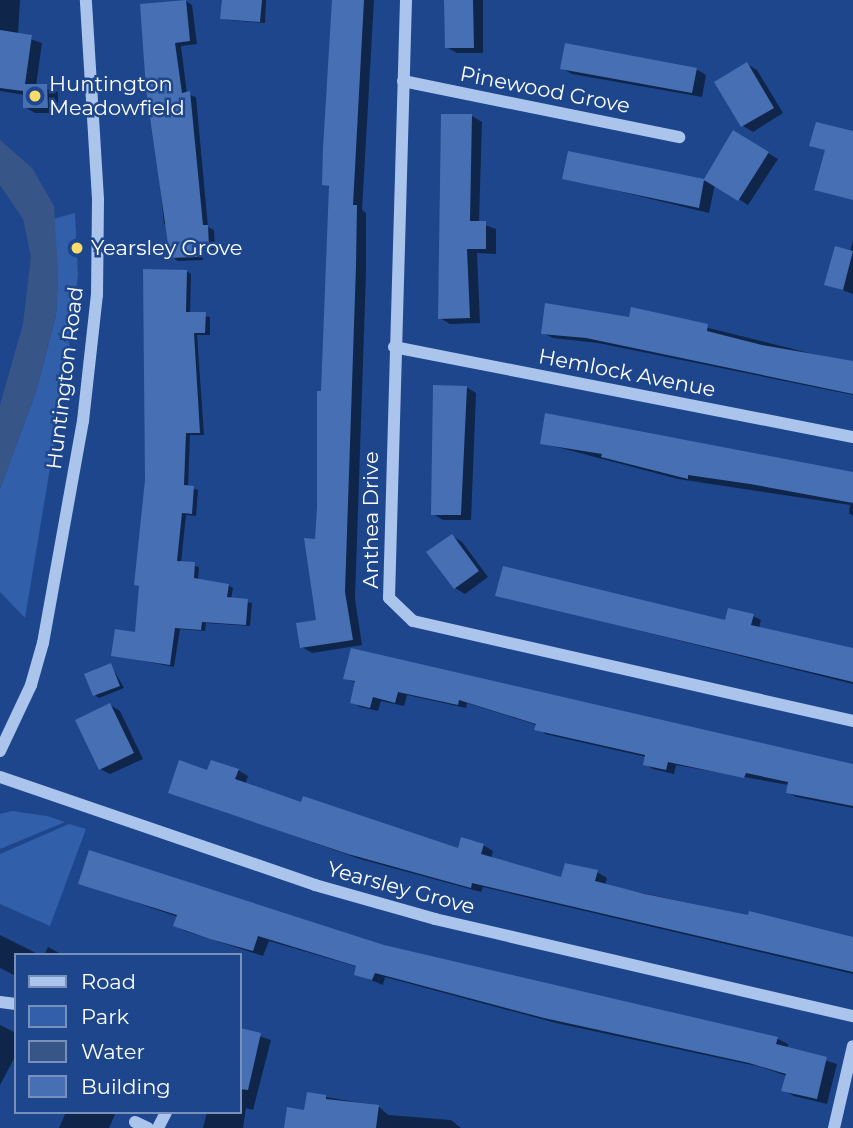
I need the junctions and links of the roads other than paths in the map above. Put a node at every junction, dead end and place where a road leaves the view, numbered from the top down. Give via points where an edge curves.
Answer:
1 (86, 0) edge
2 (406, 0) edge
3 (403, 81) junction
4 (679, 136) dead end
5 (394, 347) junction
6 (853, 437) edge
7 (853, 721) edge
8 (0, 751) edge
9 (0, 777) edge
10 (853, 1016) edge
11 (853, 1046) edge
12 (135, 1122) dead end
13 (148, 1128) edge
14 (834, 1128) edge

1 - 8 street, Huntington Road via 98,199 97,295 83,421 43,643 31,685
2 - 3 street, Anthea Drive
3 - 4 street, Pinewood Grove
3 - 5 street, Anthea Drive
5 - 6 street, Hemlock Avenue
5 - 7 street, Anthea Drive via 386,587 397,610 413,621
9 - 10 street, Yearsley Grove via 315,885 421,915
11 - 14 street
12 - 13 street

